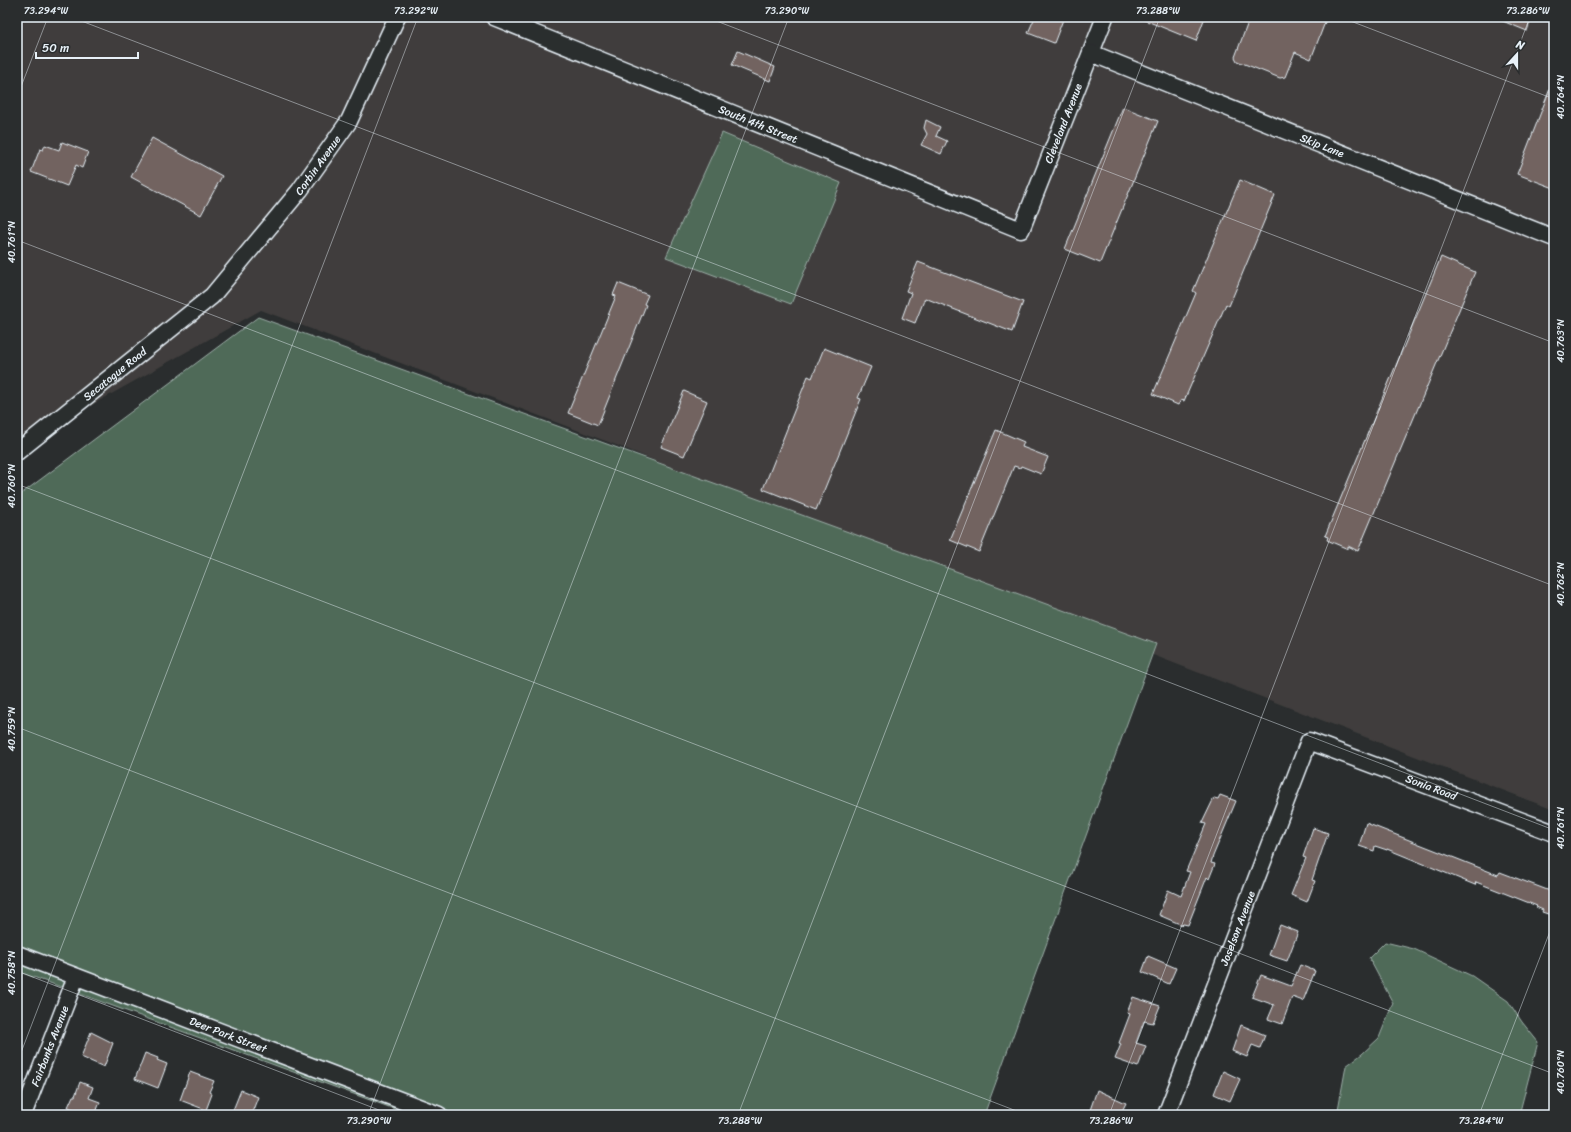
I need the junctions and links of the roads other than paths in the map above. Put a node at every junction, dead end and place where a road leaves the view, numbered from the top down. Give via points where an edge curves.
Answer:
1 (397, 17) edge
2 (494, 17) edge
3 (1105, 17) edge
4 (1091, 53) junction
5 (1021, 230) joint
6 (1554, 238) edge
7 (212, 296) joint
8 (17, 452) edge
9 (1309, 741) joint
10 (1554, 833) edge
11 (17, 954) edge
12 (76, 977) junction
13 (23, 1115) edge
14 (439, 1115) edge
15 (1166, 1115) edge

1 - 7 street, Corbin Avenue via 349,121 300,190
2 - 5 street, South 4th Street
3 - 4 street, Cleveland Avenue
4 - 5 street, Cleveland Avenue
4 - 6 street, Skip Lane
7 - 8 street, Secatogue Road
9 - 10 street, Sonia Road
9 - 15 street, Joselson Avenue
11 - 12 street, Deer Park Street
12 - 13 street, Fairbanks Avenue
12 - 14 street, Deer Park Street

